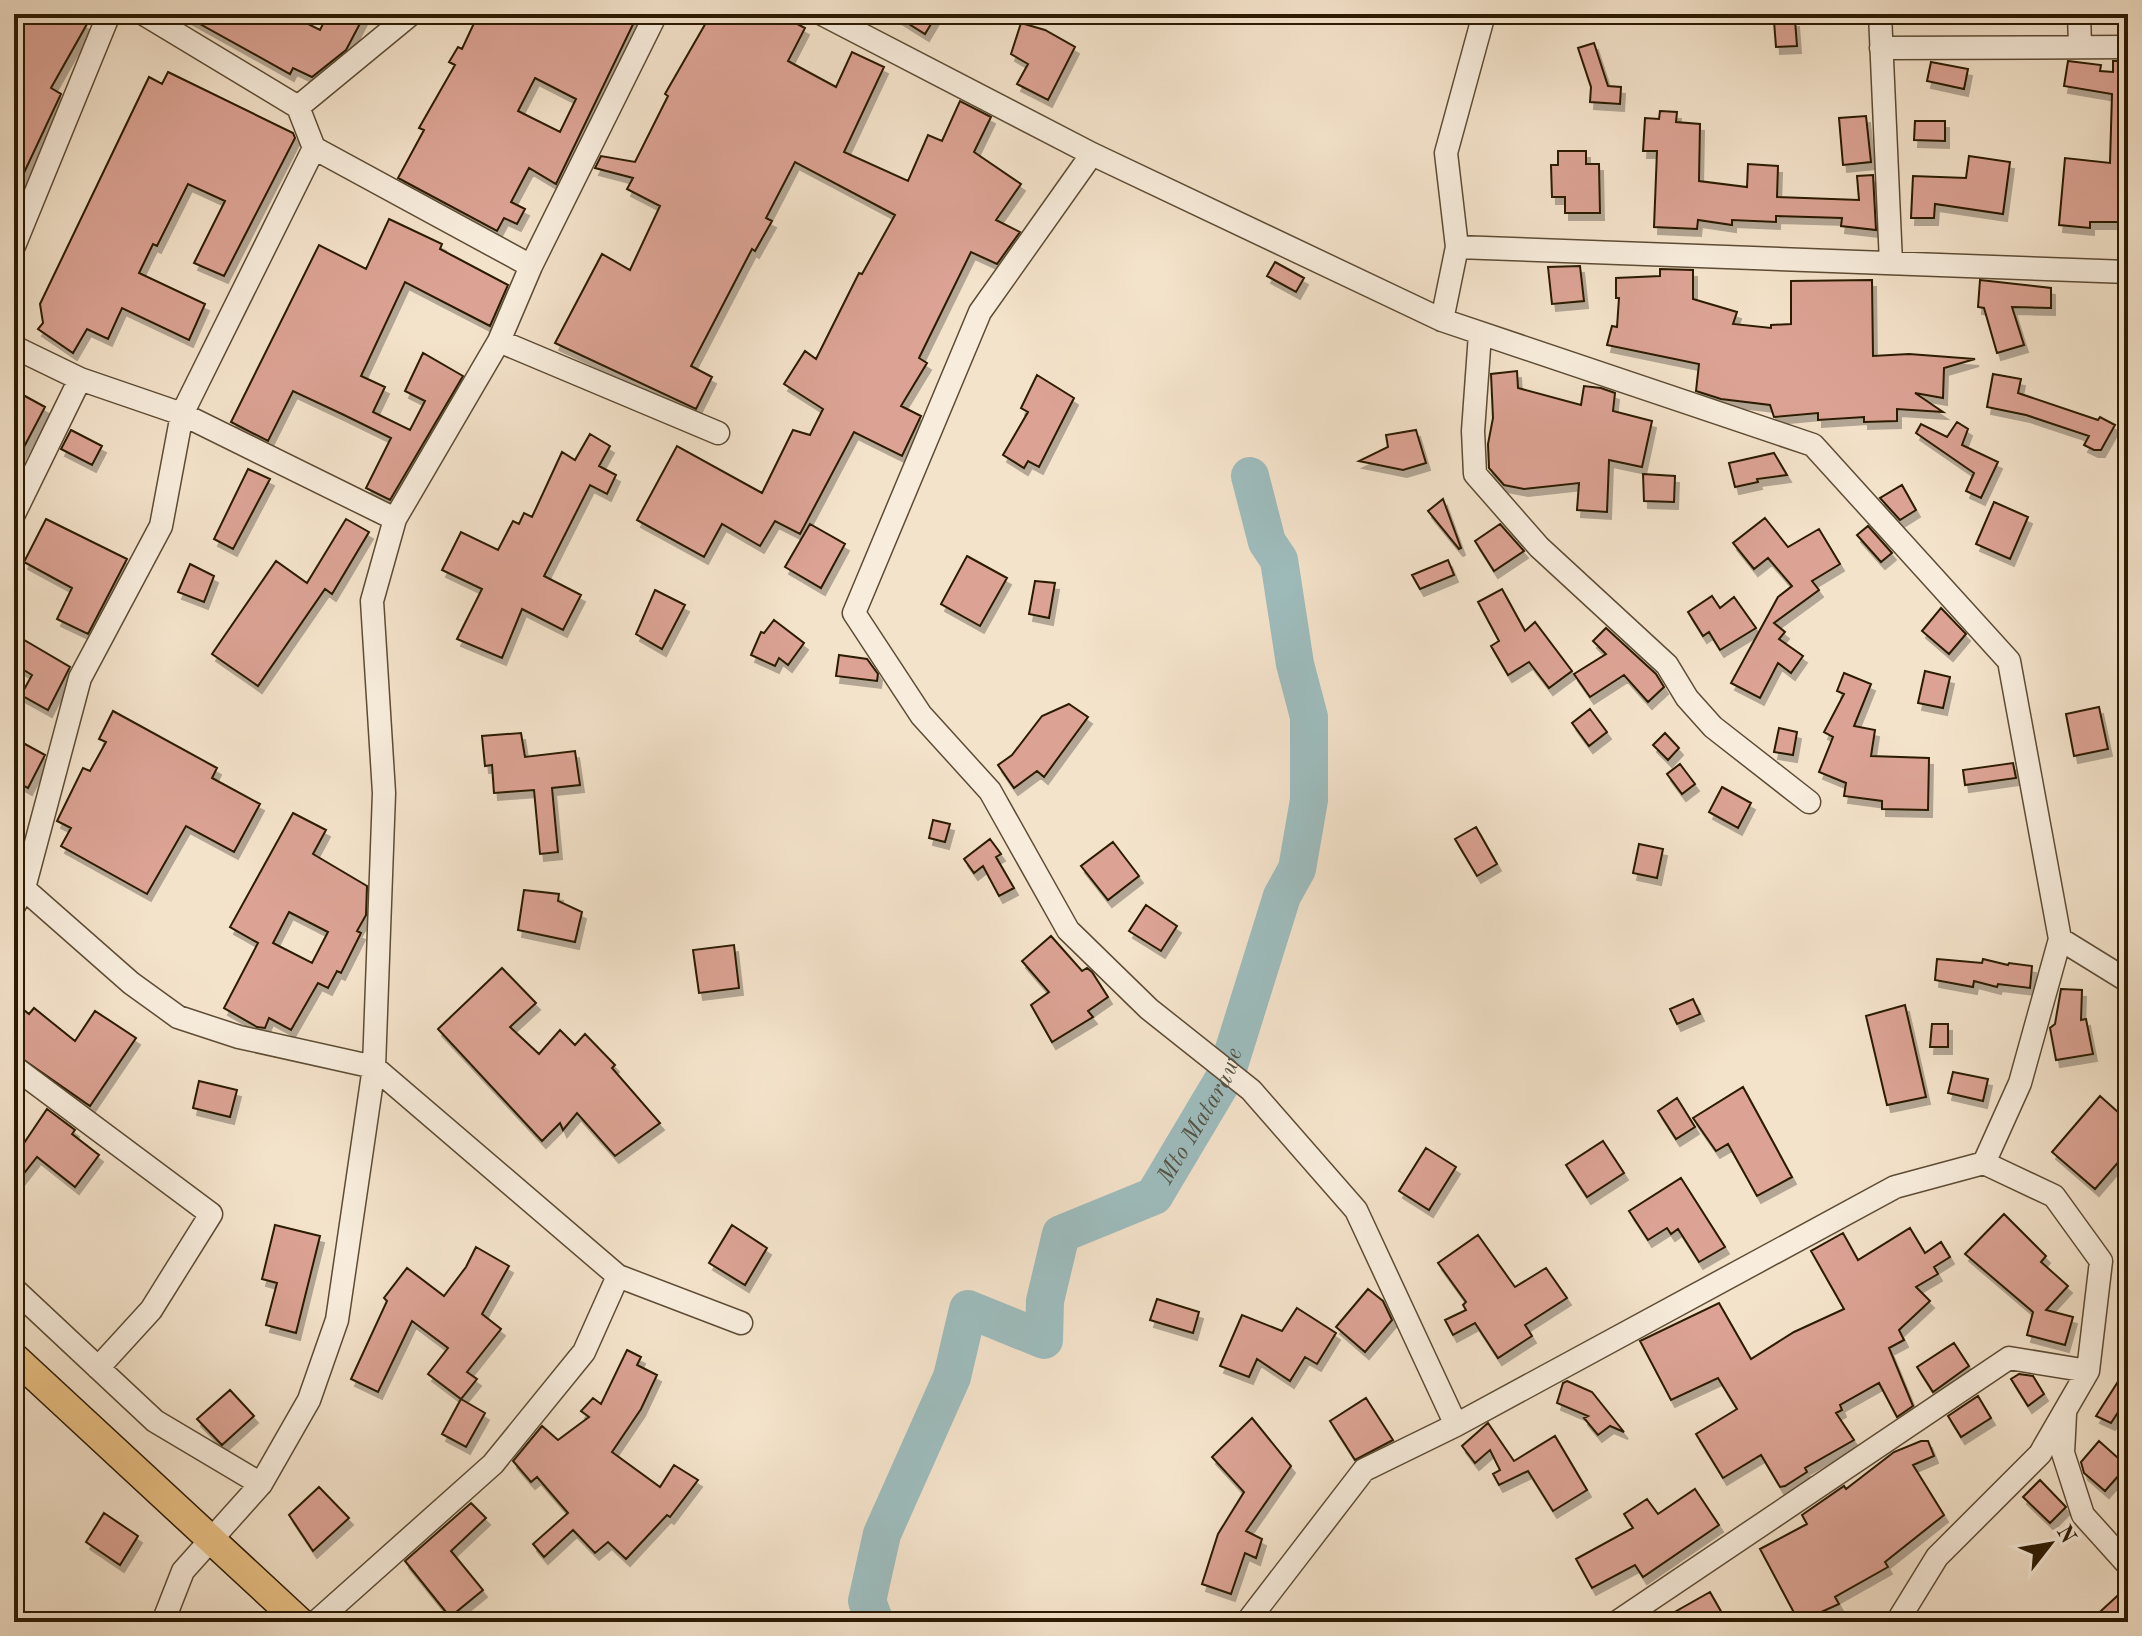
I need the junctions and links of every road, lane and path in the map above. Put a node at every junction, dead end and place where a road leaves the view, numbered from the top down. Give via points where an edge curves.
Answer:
1 (109, 14) edge
2 (144, 14) edge
3 (411, 14) edge
4 (656, 14) edge
5 (822, 14) edge
6 (1484, 14) edge
7 (1880, 14) edge
8 (2079, 14) edge
9 (2080, 45) junction
10 (2128, 47) edge
11 (1881, 48) junction
12 (298, 107) junction
13 (314, 148) junction
14 (1092, 154) junction
15 (14, 246) edge
16 (1457, 247) junction
17 (1891, 263) junction
18 (531, 266) junction
19 (2128, 272) edge
20 (1442, 320) junction
21 (1480, 334) junction
22 (499, 341) junction
23 (14, 347) edge
24 (80, 379) junction
25 (182, 414) junction
26 (718, 433) dead end
27 (14, 514) edge
28 (395, 519) junction
29 (1809, 802) dead end
30 (17, 891) edge
31 (2060, 939) junction
32 (2128, 981) edge
33 (14, 1067) edge
34 (374, 1067) junction
35 (1984, 1163) junction
36 (618, 1276) junction
37 (14, 1289) edge
38 (741, 1323) dead end
39 (14, 1357) edge
40 (98, 1368) junction
41 (2088, 1371) junction
42 (2065, 1411) junction
43 (1456, 1425) junction
44 (261, 1484) junction
45 (212, 1539) junction
46 (2128, 1565) edge
47 (163, 1622) edge
48 (300, 1622) edge
49 (316, 1622) edge
50 (1247, 1622) edge
51 (1617, 1622) edge
52 (1897, 1622) edge

1 - 15 street
2 - 12 street
3 - 12 street
4 - 18 street
5 - 14 street
6 - 16 street via 1446,153
7 - 11 street
8 - 9 street
9 - 10 street
9 - 11 street
11 - 17 street
12 - 13 street
13 - 18 street
13 - 25 street
14 - 20 street
14 - 43 street via 980,312 854,613 921,715 990,791 1068,930 1149,1009 1251,1090 1356,1210
16 - 17 street
16 - 20 street
17 - 19 street
18 - 22 street
20 - 21 street
21 - 29 street via 1475,474 1539,547 1667,665 1713,727
21 - 31 street via 1813,445 2009,661
22 - 26 street
22 - 28 street
23 - 24 street
24 - 25 street
24 - 27 street
25 - 28 street
25 - 30 street via 161,526 80,678
28 - 34 street via 372,601 384,793
30 - 34 street via 178,1017 239,1037
31 - 32 street
31 - 35 street via 2020,1083
33 - 40 street via 211,1214 151,1310
34 - 36 street
34 - 44 street via 337,1320 309,1400
35 - 41 street via 2054,1196 2101,1261
35 - 43 street via 1895,1187
36 - 38 street
36 - 49 street via 584,1352 493,1464
37 - 40 street
39 - 45 main road
40 - 44 street via 155,1421
41 - 42 street
41 - 51 street via 2009,1358
42 - 46 street via 2063,1453 2083,1515
42 - 52 street via 2040,1454 1937,1557
43 - 50 street via 1364,1470
44 - 45 street
45 - 47 street via 183,1571
45 - 48 main road

